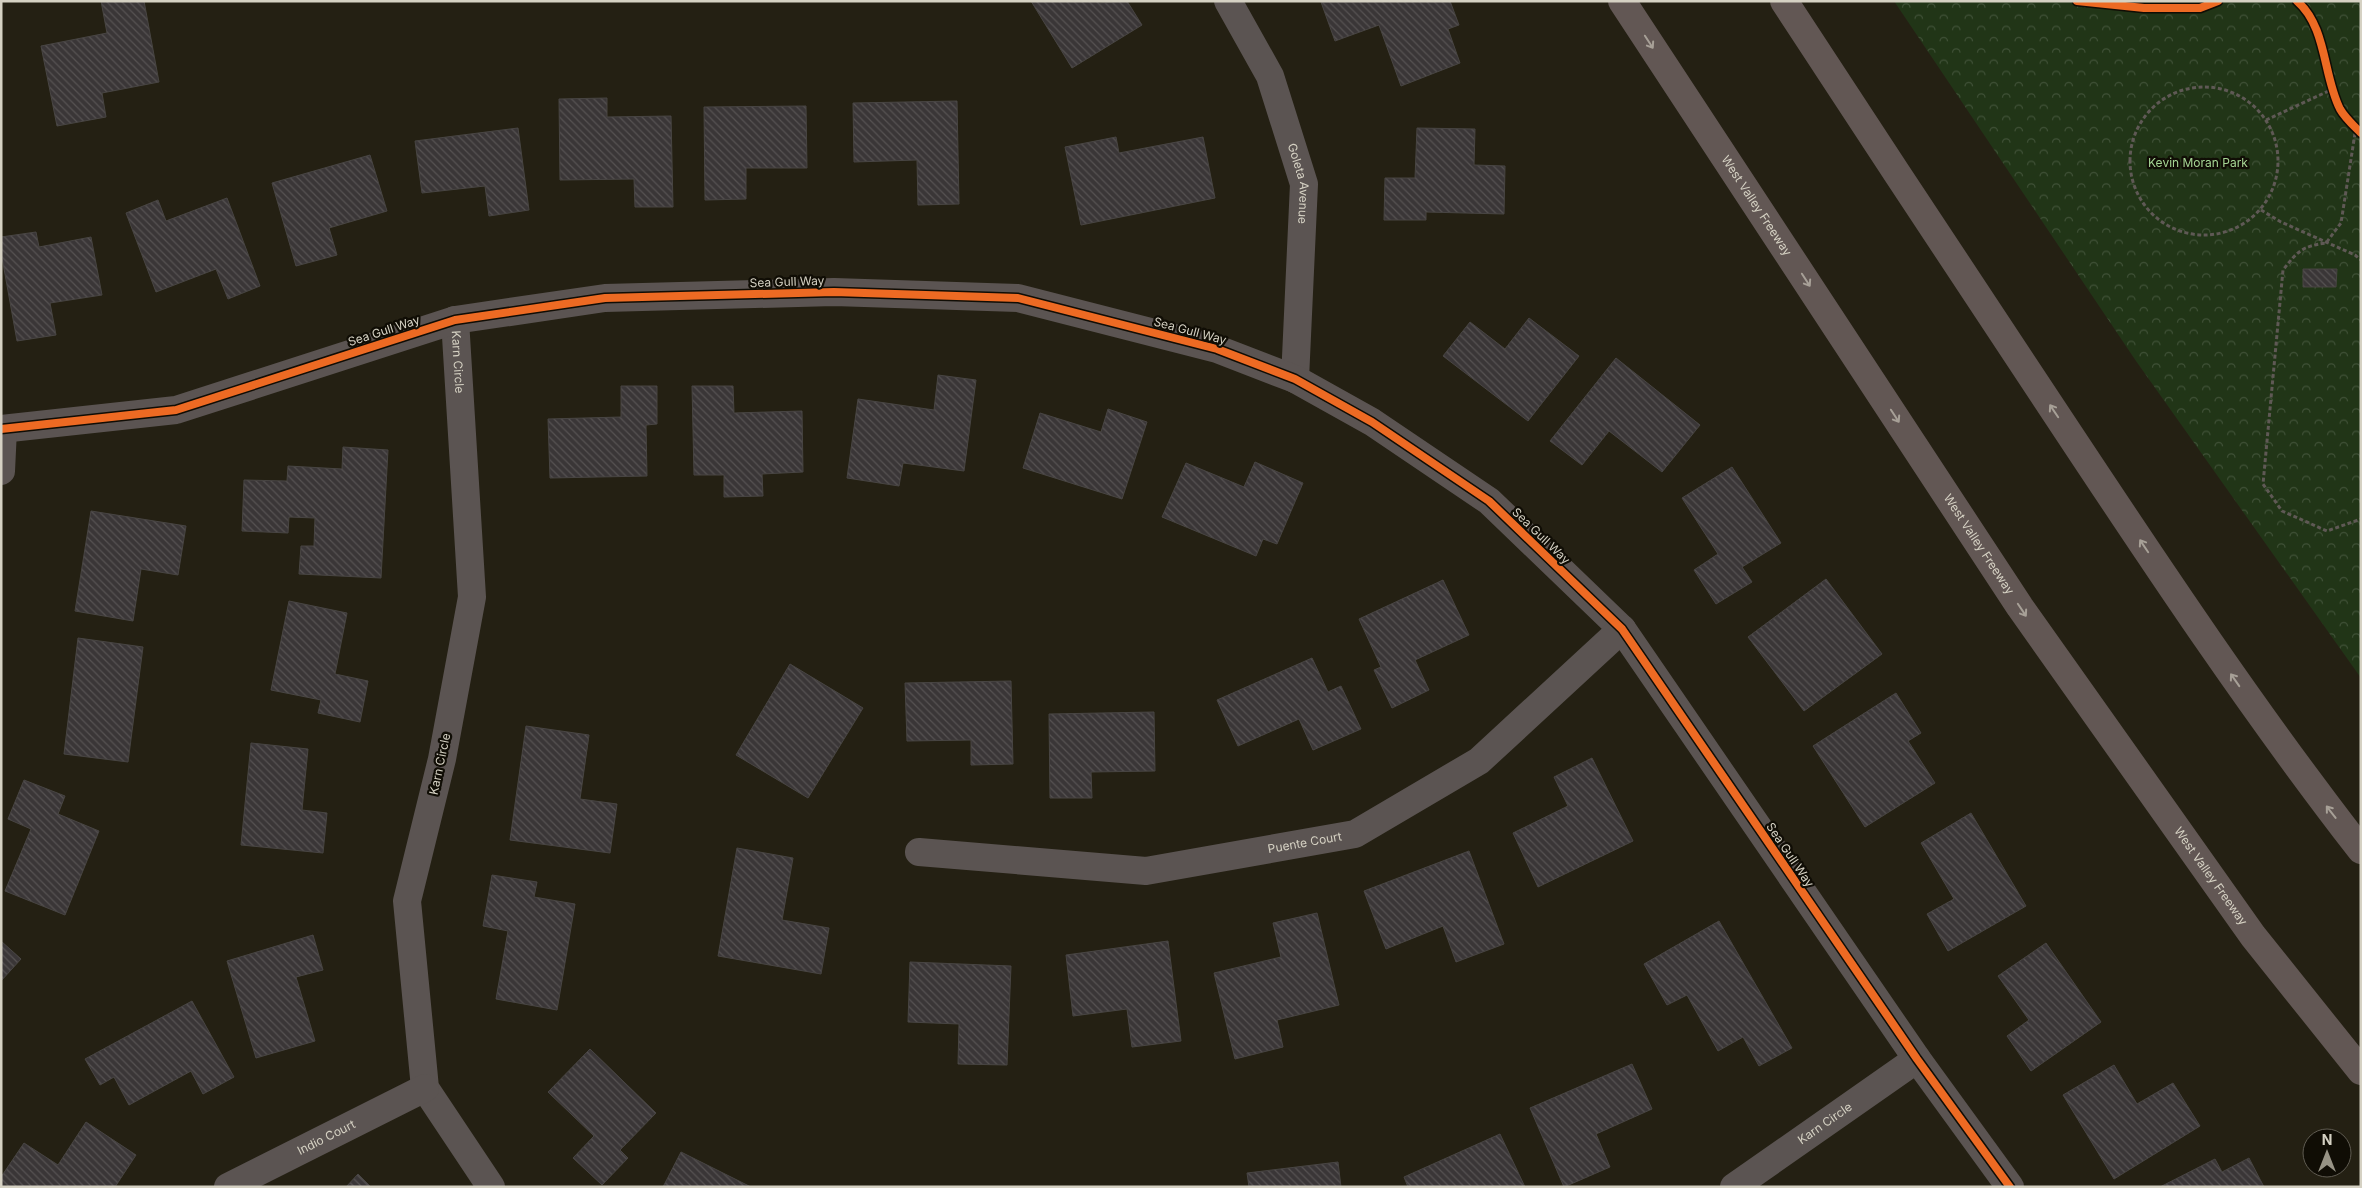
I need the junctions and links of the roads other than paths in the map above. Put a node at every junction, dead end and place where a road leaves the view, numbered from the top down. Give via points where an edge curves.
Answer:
1 (1228, 1) edge
2 (1622, 1) edge
3 (1784, 1) edge
4 (455, 320) junction
5 (1295, 379) junction
6 (2, 429) edge
7 (1, 471) edge
8 (1622, 629) junction
9 (2361, 850) edge
10 (919, 852) dead end
11 (1917, 1059) junction
12 (2361, 1071) edge
13 (424, 1088) junction
14 (228, 1187) edge
15 (491, 1187) edge
16 (1734, 1187) edge
17 (2010, 1187) edge

1 - 5 street, Goleta Avenue via 1270,76 1304,184
2 -> 12 highway, West Valley Freeway via 2020,607 2253,936
9 -> 3 highway via 2230,673
4 - 5 street, Sea Gull Way via 605,298 834,292 1018,298 1217,349
4 - 6 street, Sea Gull Way via 176,410
4 - 13 street, Karn Circle via 472,597 442,759 407,901
5 - 8 street, Sea Gull Way via 1372,422 1489,501
6 - 7 street
8 - 10 street, Puente Court via 1479,761 1355,834 1146,871
8 - 11 street, Sea Gull Way
11 - 16 street, Karn Circle
11 - 17 street, Sea Gull Way
13 - 14 street, Indio Court
13 - 15 street, Karn Circle

